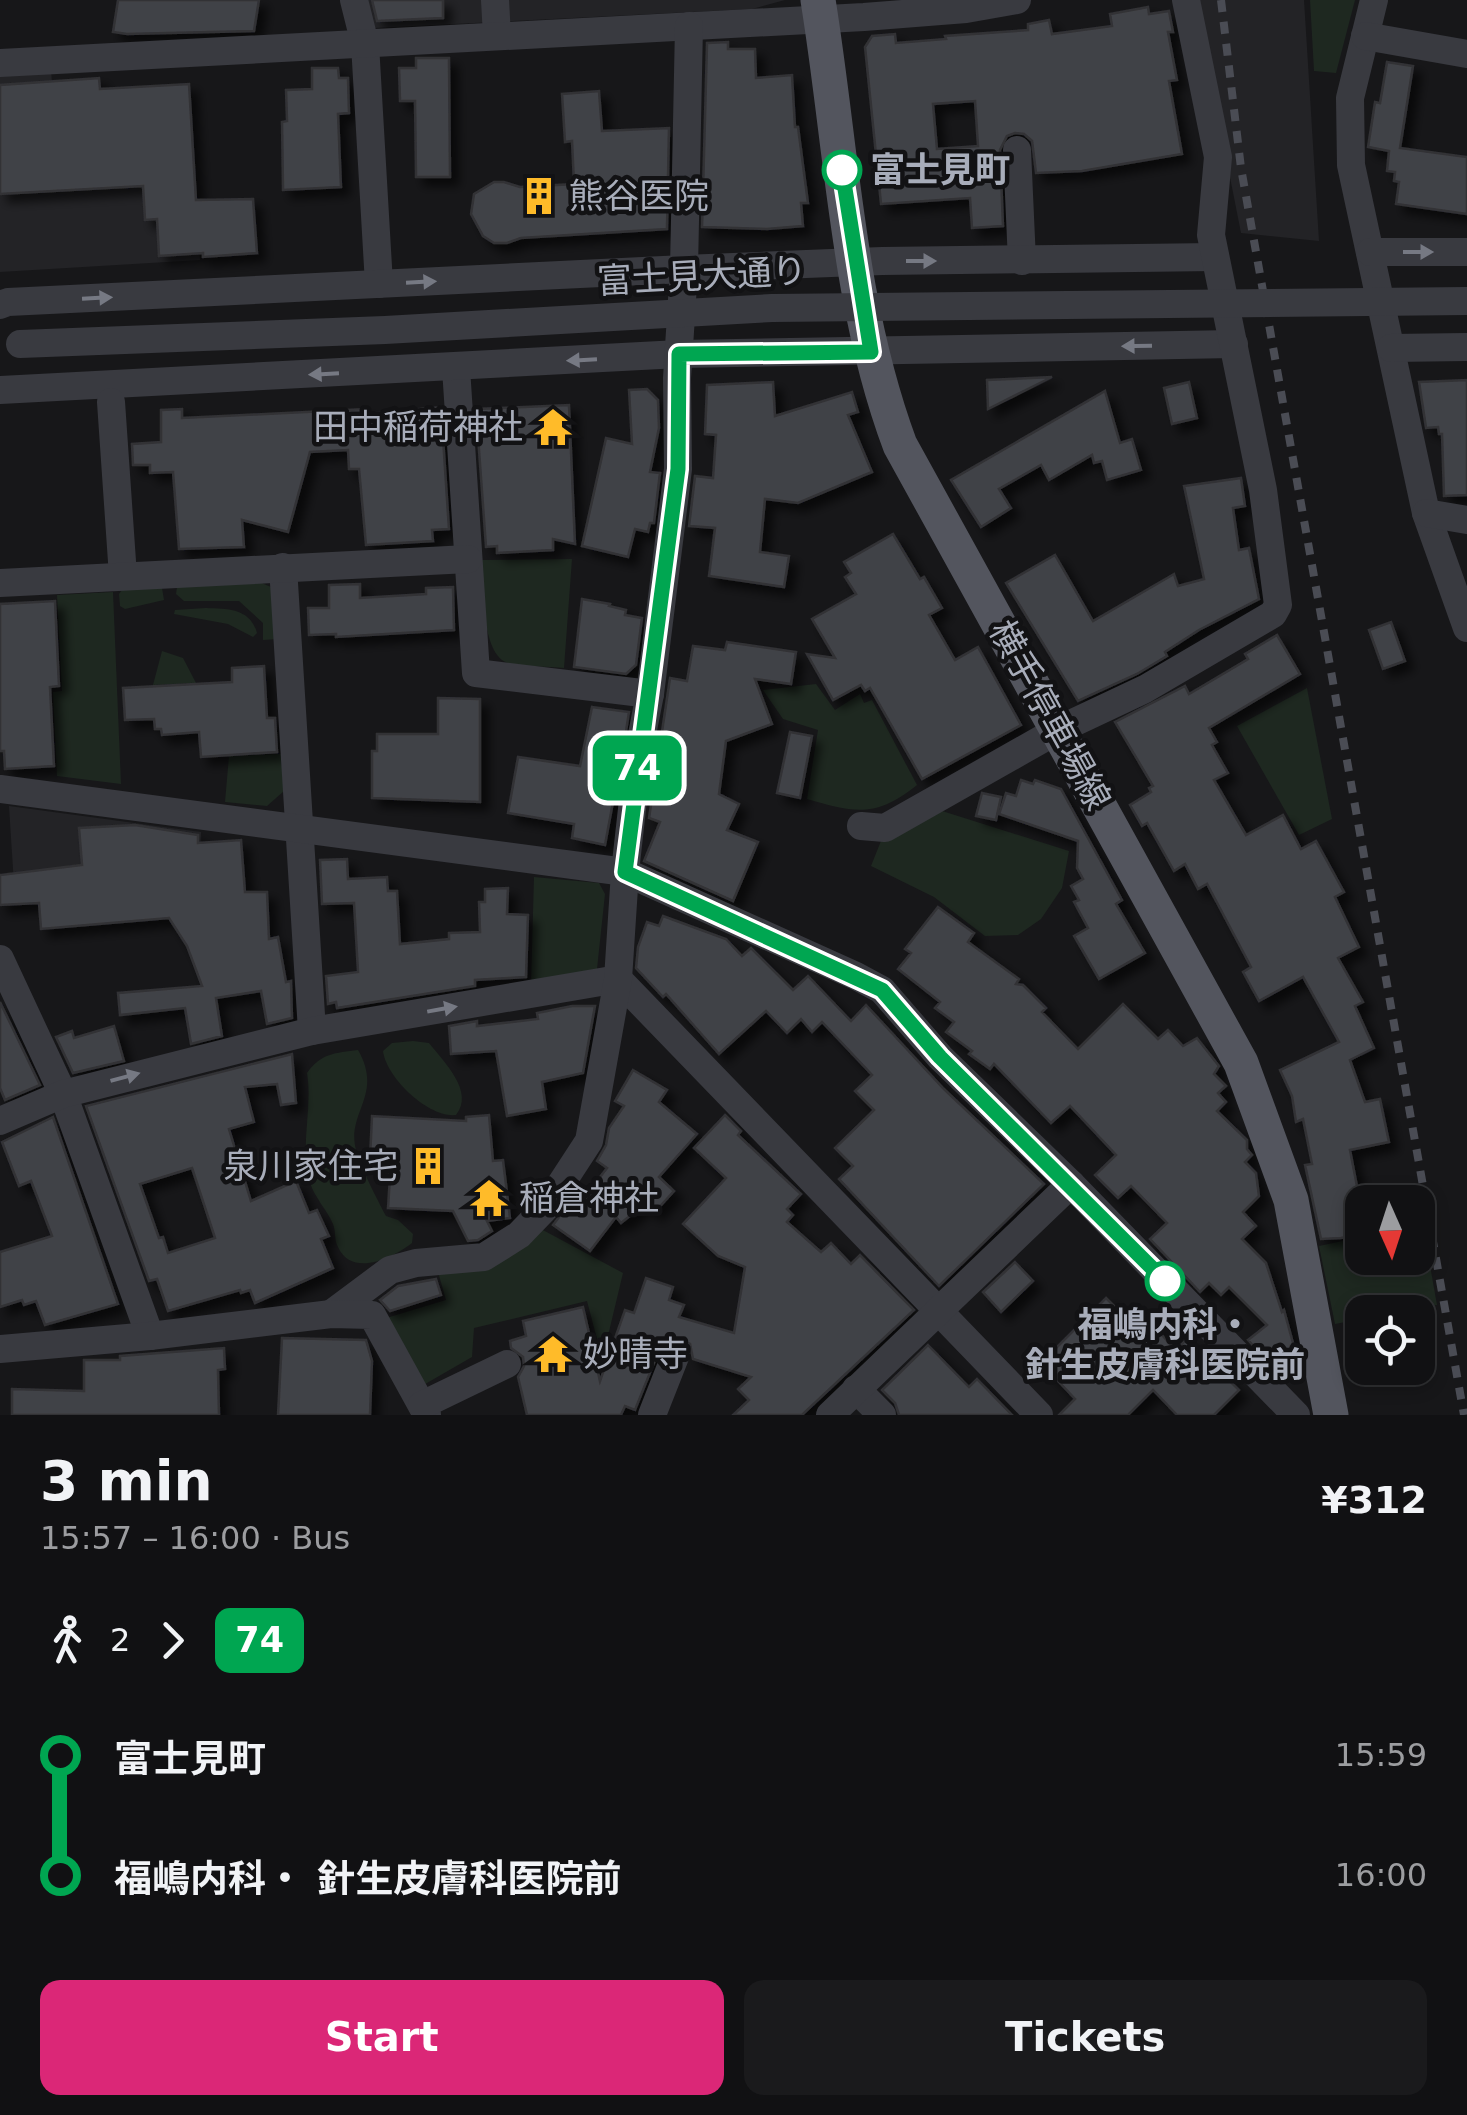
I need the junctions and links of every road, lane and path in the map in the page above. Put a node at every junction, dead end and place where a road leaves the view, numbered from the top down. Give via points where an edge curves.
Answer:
1 (354, 0) edge
2 (494, 0) edge
3 (1017, 0) edge
4 (1186, 0) edge
5 (1374, 0) edge
6 (820, 9) edge
7 (689, 26) junction
8 (497, 36) junction
9 (1365, 36) junction
10 (365, 44) junction
11 (1467, 54) edge
12 (0, 63) edge
13 (1017, 150) dead end
14 (1370, 252) junction
15 (1467, 252) edge
16 (1215, 257) junction
17 (1022, 261) junction
18 (855, 263) junction
19 (684, 268) junction
20 (378, 284) junction
21 (1467, 301) edge
22 (0, 305) edge
23 (10, 344) edge
24 (1234, 344) junction
25 (1467, 347) edge
26 (1391, 348) junction
27 (871, 352) junction
28 (679, 354) junction
29 (456, 368) junction
30 (0, 390) edge
31 (111, 402) dead end
32 (1426, 512) junction
33 (1467, 520) edge
34 (468, 559) junction
35 (283, 566) junction
36 (122, 576) junction
37 (0, 583) edge
38 (1467, 628) edge
39 (650, 694) junction
40 (1058, 730) junction
41 (0, 789) edge
42 (862, 826) dead end
43 (301, 827) junction
44 (625, 872) junction
45 (0, 960) edge
46 (618, 980) junction
47 (312, 1031) junction
48 (63, 1094) junction
49 (0, 1121) edge
50 (1071, 1184) junction
51 (937, 1313) junction
52 (332, 1314) junction
53 (150, 1336) junction
54 (0, 1349) edge
55 (676, 1354) dead end
56 (507, 1364) dead end
57 (856, 1388) junction
58 (424, 1410) edge
59 (652, 1415) edge
60 (830, 1415) edge
61 (882, 1415) edge
62 (1039, 1415) edge
63 (1296, 1415) edge
64 (1331, 1415) edge

1 - 10 street
2 - 8 street
3 - 6 street via 966,9
4 - 16 street via 1218,157
5 - 9 street
6 - 7 street
6 - 18 main road, 横手停車場線
7 - 8 street
7 - 19 street
8 - 10 street
9 - 11 street
9 - 14 street via 1350,98 1351,165
10 - 12 street
10 - 20 street
13 - 17 street
14 -> 15 street
14 - 26 street
16 - 17 street
16 - 24 street
18 -> 17 street
18 - 19 street
18 - 27 main road, 横手停車場線
20 -> 19 street
19 - 28 street
22 -> 20 street
21 - 23 street, 富士見大通り, bridge via 772,308
24 -> 27 street
24 - 40 street via 1278,605 1202,657
25 - 26 street
26 - 32 street
27 - 28 street
27 - 40 main road, 横手停車場線 via 900,445
28 -> 29 street
28 - 39 street via 678,469
29 -> 30 street
29 - 34 street
31 - 36 street
32 - 33 street
32 - 38 street
34 - 35 street
34 - 39 street via 476,673
35 - 36 street
35 - 43 street
36 - 37 street
39 - 44 street
40 - 42 street via 885,828
40 - 64 main road, 横手停車場線 via 1242,1064 1291,1200
41 - 43 street
43 - 44 street
43 - 47 street
44 - 46 street
44 - 50 street via 882,990 940,1057
45 - 48 street
47 -> 46 street
46 - 51 street
46 - 52 street via 589,1141 546,1207 519,1236 484,1258 390,1270
48 -> 47 street
48 - 49 street
48 - 53 street
50 - 51 street
50 - 63 street
51 - 57 street
51 - 62 street
52 - 53 street
52 - 58 street via 372,1315
53 - 54 street
55 - 59 street
56 - 58 street
57 - 60 street
57 - 61 street

